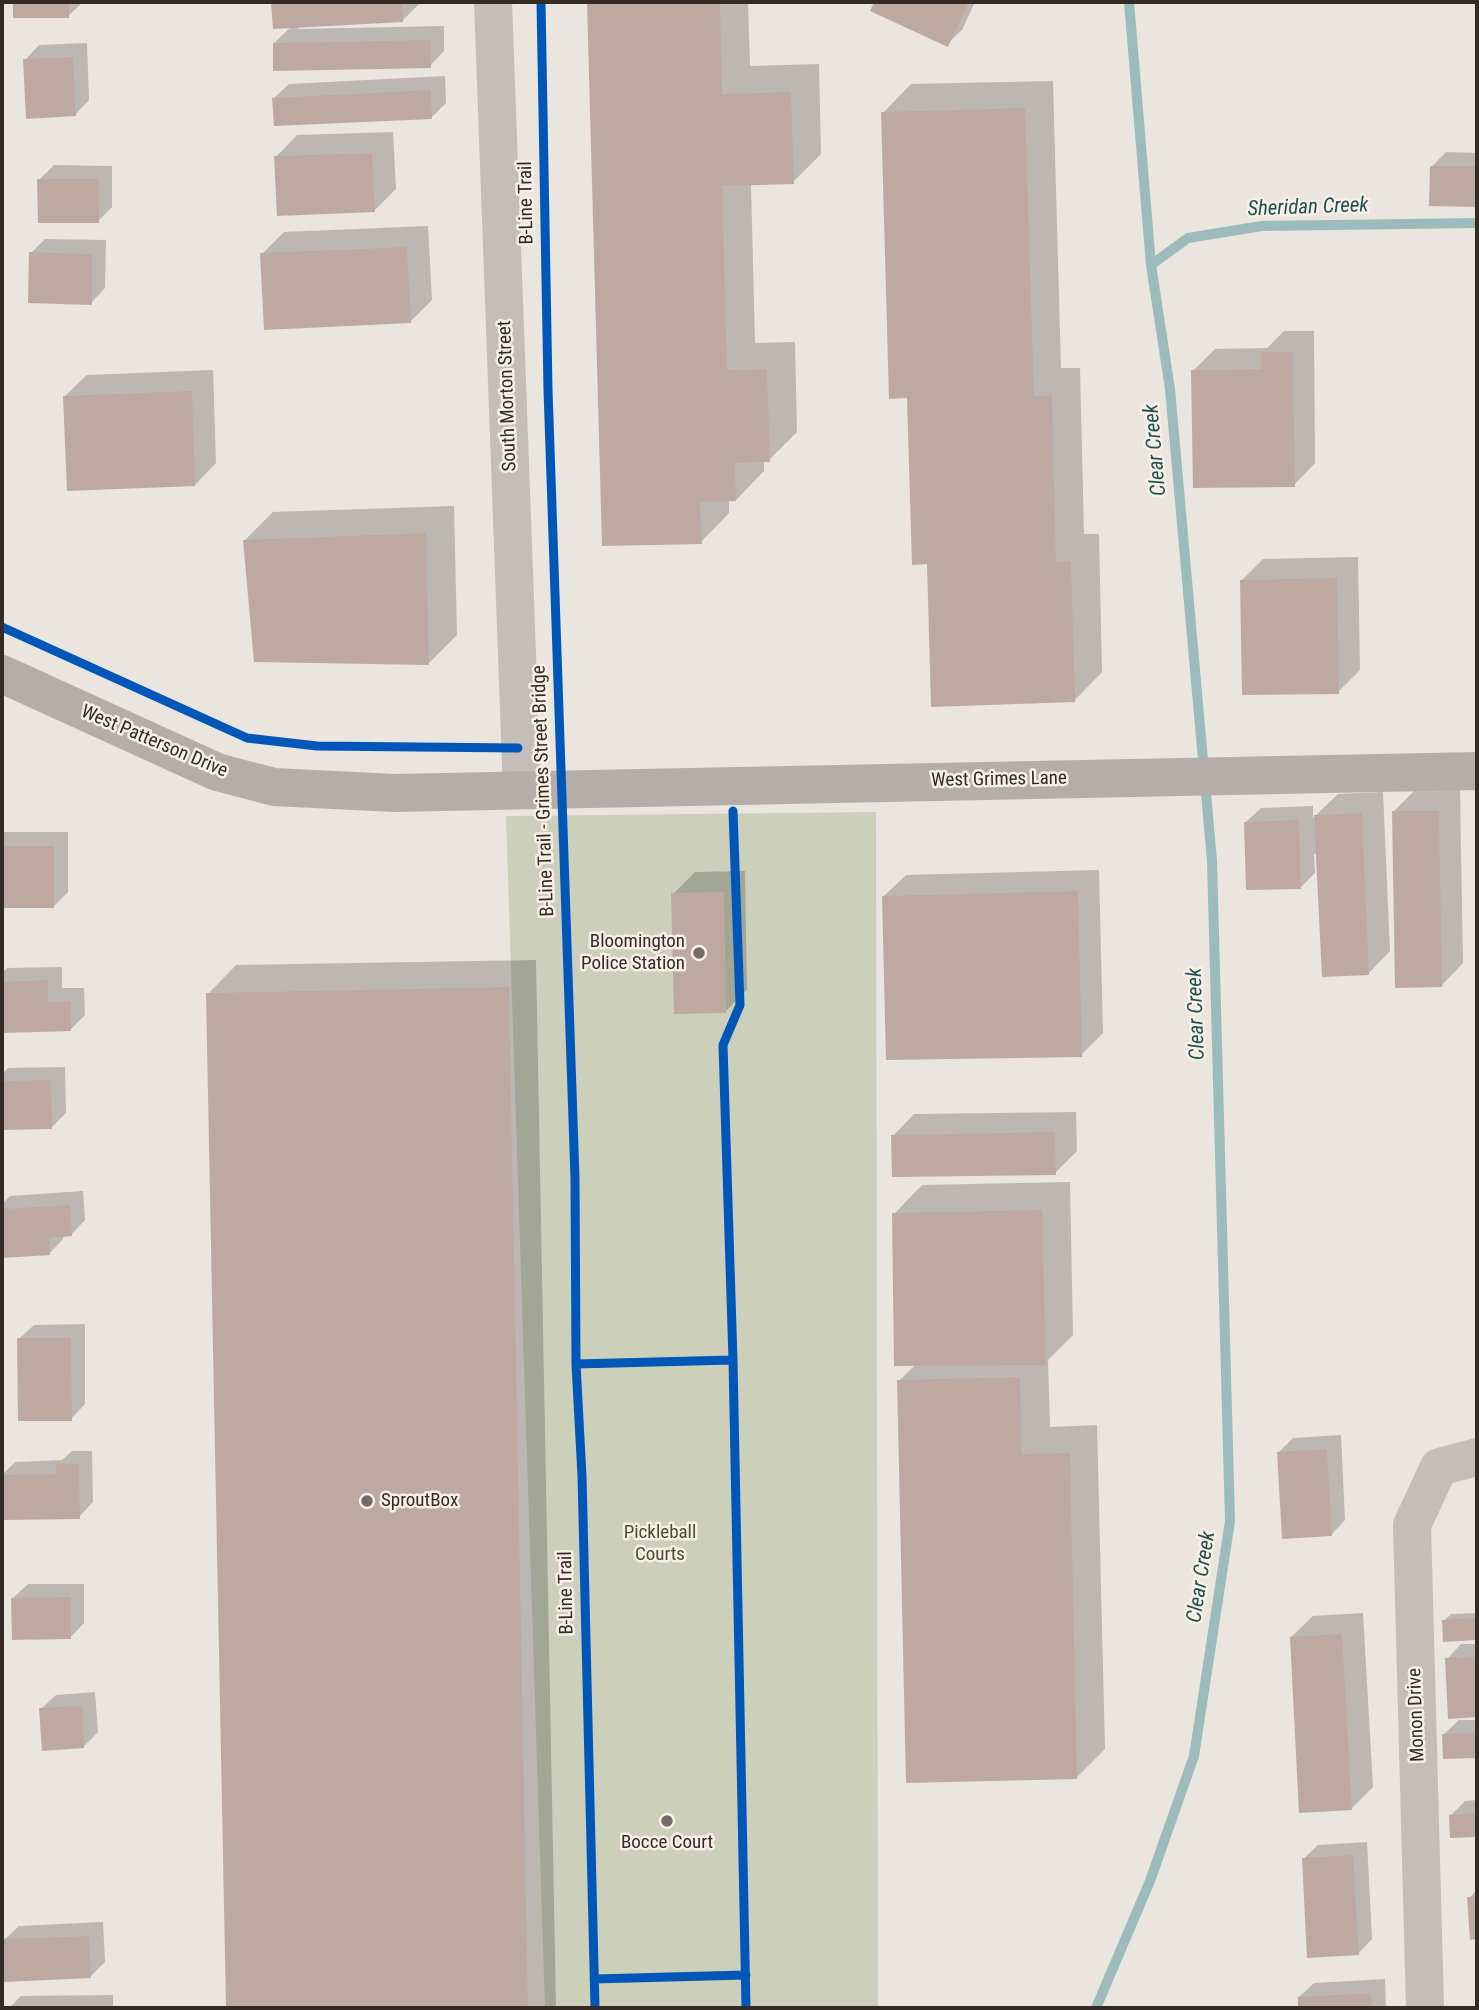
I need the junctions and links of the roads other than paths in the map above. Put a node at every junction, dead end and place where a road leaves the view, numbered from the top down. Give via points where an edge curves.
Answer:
1 (493, 2) edge
2 (2, 674) edge
3 (1477, 771) edge
4 (522, 790) junction
5 (1477, 1457) edge
6 (1425, 2008) edge

1 - 4 street, South Morton Street
2 - 4 street, West Patterson Drive via 217,772 274,787 394,793
3 - 4 street, West Grimes Lane
5 - 6 street, Monon Drive via 1440,1467 1412,1525

